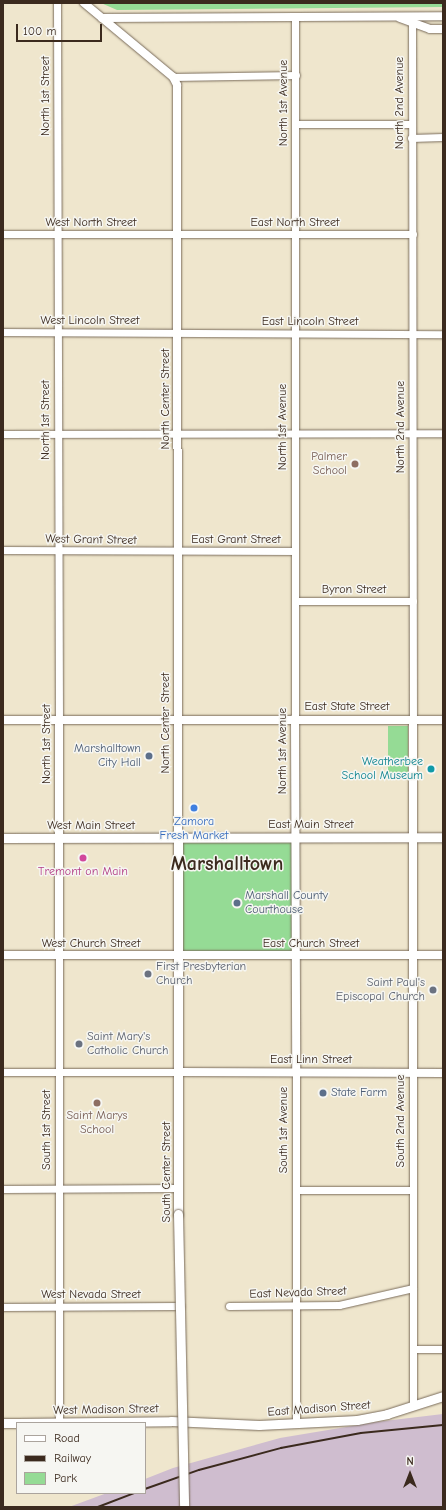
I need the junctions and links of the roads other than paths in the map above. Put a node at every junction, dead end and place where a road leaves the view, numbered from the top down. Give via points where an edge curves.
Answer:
1 (57, 3) edge
2 (84, 3) edge
3 (443, 16) edge
4 (295, 17) junction
5 (102, 18) junction
6 (412, 19) junction
7 (443, 29) edge
8 (296, 75) junction
9 (173, 77) junction
10 (296, 124) junction
11 (411, 124) junction
12 (443, 137) edge
13 (412, 138) junction
14 (3, 234) edge
15 (58, 234) junction
16 (178, 234) junction
17 (296, 234) junction
18 (412, 234) junction
19 (3, 332) edge
20 (58, 332) junction
21 (178, 333) junction
22 (294, 333) junction
23 (413, 334) junction
24 (443, 334) edge
25 (443, 433) edge
26 (3, 434) edge
27 (58, 434) junction
28 (296, 434) junction
29 (413, 434) junction
30 (178, 435) junction
31 (3, 550) edge
32 (59, 550) junction
33 (295, 551) junction
34 (178, 552) junction
35 (295, 601) junction
36 (413, 601) junction
37 (178, 718) junction
38 (295, 718) junction
39 (60, 719) junction
40 (413, 719) junction
41 (3, 720) edge
42 (443, 720) edge
43 (295, 837) junction
44 (413, 837) junction
45 (443, 837) edge
46 (3, 838) edge
47 (60, 838) junction
48 (178, 838) junction
49 (60, 955) junction
50 (3, 956) edge
51 (296, 956) junction
52 (413, 956) junction
53 (443, 956) edge
54 (178, 957) junction
55 (3, 1072) edge
56 (60, 1072) junction
57 (179, 1072) junction
58 (296, 1072) junction
59 (413, 1073) junction
60 (443, 1073) edge
61 (178, 1188) junction
62 (3, 1189) edge
63 (60, 1189) junction
64 (296, 1190) junction
65 (413, 1190) junction
66 (413, 1288) junction
67 (60, 1306) junction
68 (180, 1306) dead end
69 (230, 1306) dead end
70 (296, 1306) junction
71 (3, 1307) edge
72 (413, 1349) junction
73 (443, 1349) edge
74 (443, 1396) edge
75 (413, 1405) junction
76 (60, 1422) edge
77 (194, 1422) joint
78 (3, 1423) edge
79 (16, 1423) edge
80 (296, 1423) junction
81 (184, 1507) edge

1 - 15 street, North 1st Street
2 - 5 street
3 - 6 street
4 - 5 street
4 - 6 street via 392,15
4 - 8 street, North 1st Avenue
5 - 9 street
6 - 7 street via 430,29
6 - 11 street, North 2nd Avenue
8 - 9 street
8 - 10 street, North 1st Avenue
9 - 16 street, North Center Street via 178,85
10 - 11 street
10 - 17 street, North 1st Avenue
11 - 13 street, North 2nd Avenue
12 - 13 street
13 - 18 street, North 2nd Avenue
14 - 15 street, West North Street
15 - 16 street, West North Street
15 - 20 street, North 1st Street
16 - 17 street, East North Street
16 - 21 street, North Center Street
17 - 18 street, East North Street
17 - 22 street, North 1st Avenue
18 - 23 street, North 2nd Avenue
19 - 20 street, West Lincoln Street
20 - 21 street, West Lincoln Street
20 - 27 street, North 1st Street
21 - 22 street, East Lincoln Street
21 - 30 street, North Center Street
22 - 23 street, East Lincoln Street
22 - 28 street, North 1st Avenue
23 - 24 street, East Lincoln Street
23 - 29 street, North 2nd Avenue
25 - 29 street
26 - 27 street
27 - 30 street
27 - 32 street, North 1st Street
28 - 29 street
28 - 30 street
28 - 33 street, North 1st Avenue
29 - 36 street, North 2nd Avenue
30 - 34 street, North Center Street
31 - 32 street, West Grant Street
32 - 34 street, West Grant Street
32 - 39 street, North 1st Street
33 - 34 street, East Grant Street
33 - 35 street, North 1st Avenue
34 - 37 street, North Center Street
35 - 36 street, Byron Street
35 - 38 street, North 1st Avenue
36 - 40 street, North 2nd Avenue
37 - 38 street, East State Street
37 - 39 street, East State Street
37 - 48 street, North Center Street
38 - 40 street, East State Street
38 - 43 street, North 1st Avenue
39 - 41 street, East State Street
39 - 47 street, North 1st Street
40 - 42 street, East State Street
40 - 44 street, North 2nd Avenue
43 - 44 main road, East Main Street
43 - 48 main road, East Main Street
43 - 51 street, South 1st Avenue
44 - 45 main road, East Main Street
44 - 52 street, South 2nd Avenue
46 - 47 main road, West Main Street
47 - 48 main road, West Main Street
47 - 49 street, South 1st Street
48 - 54 main road, South Center Street
49 - 50 street, West Church Street
49 - 54 street, West Church Street
49 - 56 street, South 1st Street
51 - 52 street, East Church Street
51 - 54 street, East Church Street
51 - 58 street, South 1st Avenue
52 - 53 street, East Church Street
52 - 59 street, South 2nd Avenue
54 - 57 main road, South Center Street
55 - 56 street
56 - 57 street
56 - 63 street, South 1st Street
57 - 58 street, East Linn Street
57 - 61 main road, South Center Street
58 - 59 street, East Linn Street
58 - 64 street, South 1st Avenue
59 - 60 street, East Linn Street
59 - 65 street, South 2nd Avenue
61 - 63 street
61 - 81 main road, South Center Street, bridge
62 - 63 street
63 - 67 street, South 1st Street
64 - 65 street
64 - 70 street, South 1st Avenue
65 - 66 street, South 2nd Avenue
66 - 70 street, East Nevada Street via 339,1305
66 - 72 street, South 2nd Avenue
67 - 68 street, West Nevada Street
67 - 71 street, West Nevada Street
67 - 76 street, South 1st Street
69 - 70 street, East Nevada Street
70 - 80 street, South 1st Avenue
72 - 73 street
72 - 75 street, South 2nd Avenue
74 - 75 main road, East Madison Street
75 - 80 main road, East Madison Street via 371,1418
76 - 77 main road, West Madison Street
77 - 80 main road, East Madison Street via 259,1425
78 - 79 main road, West Madison Street

